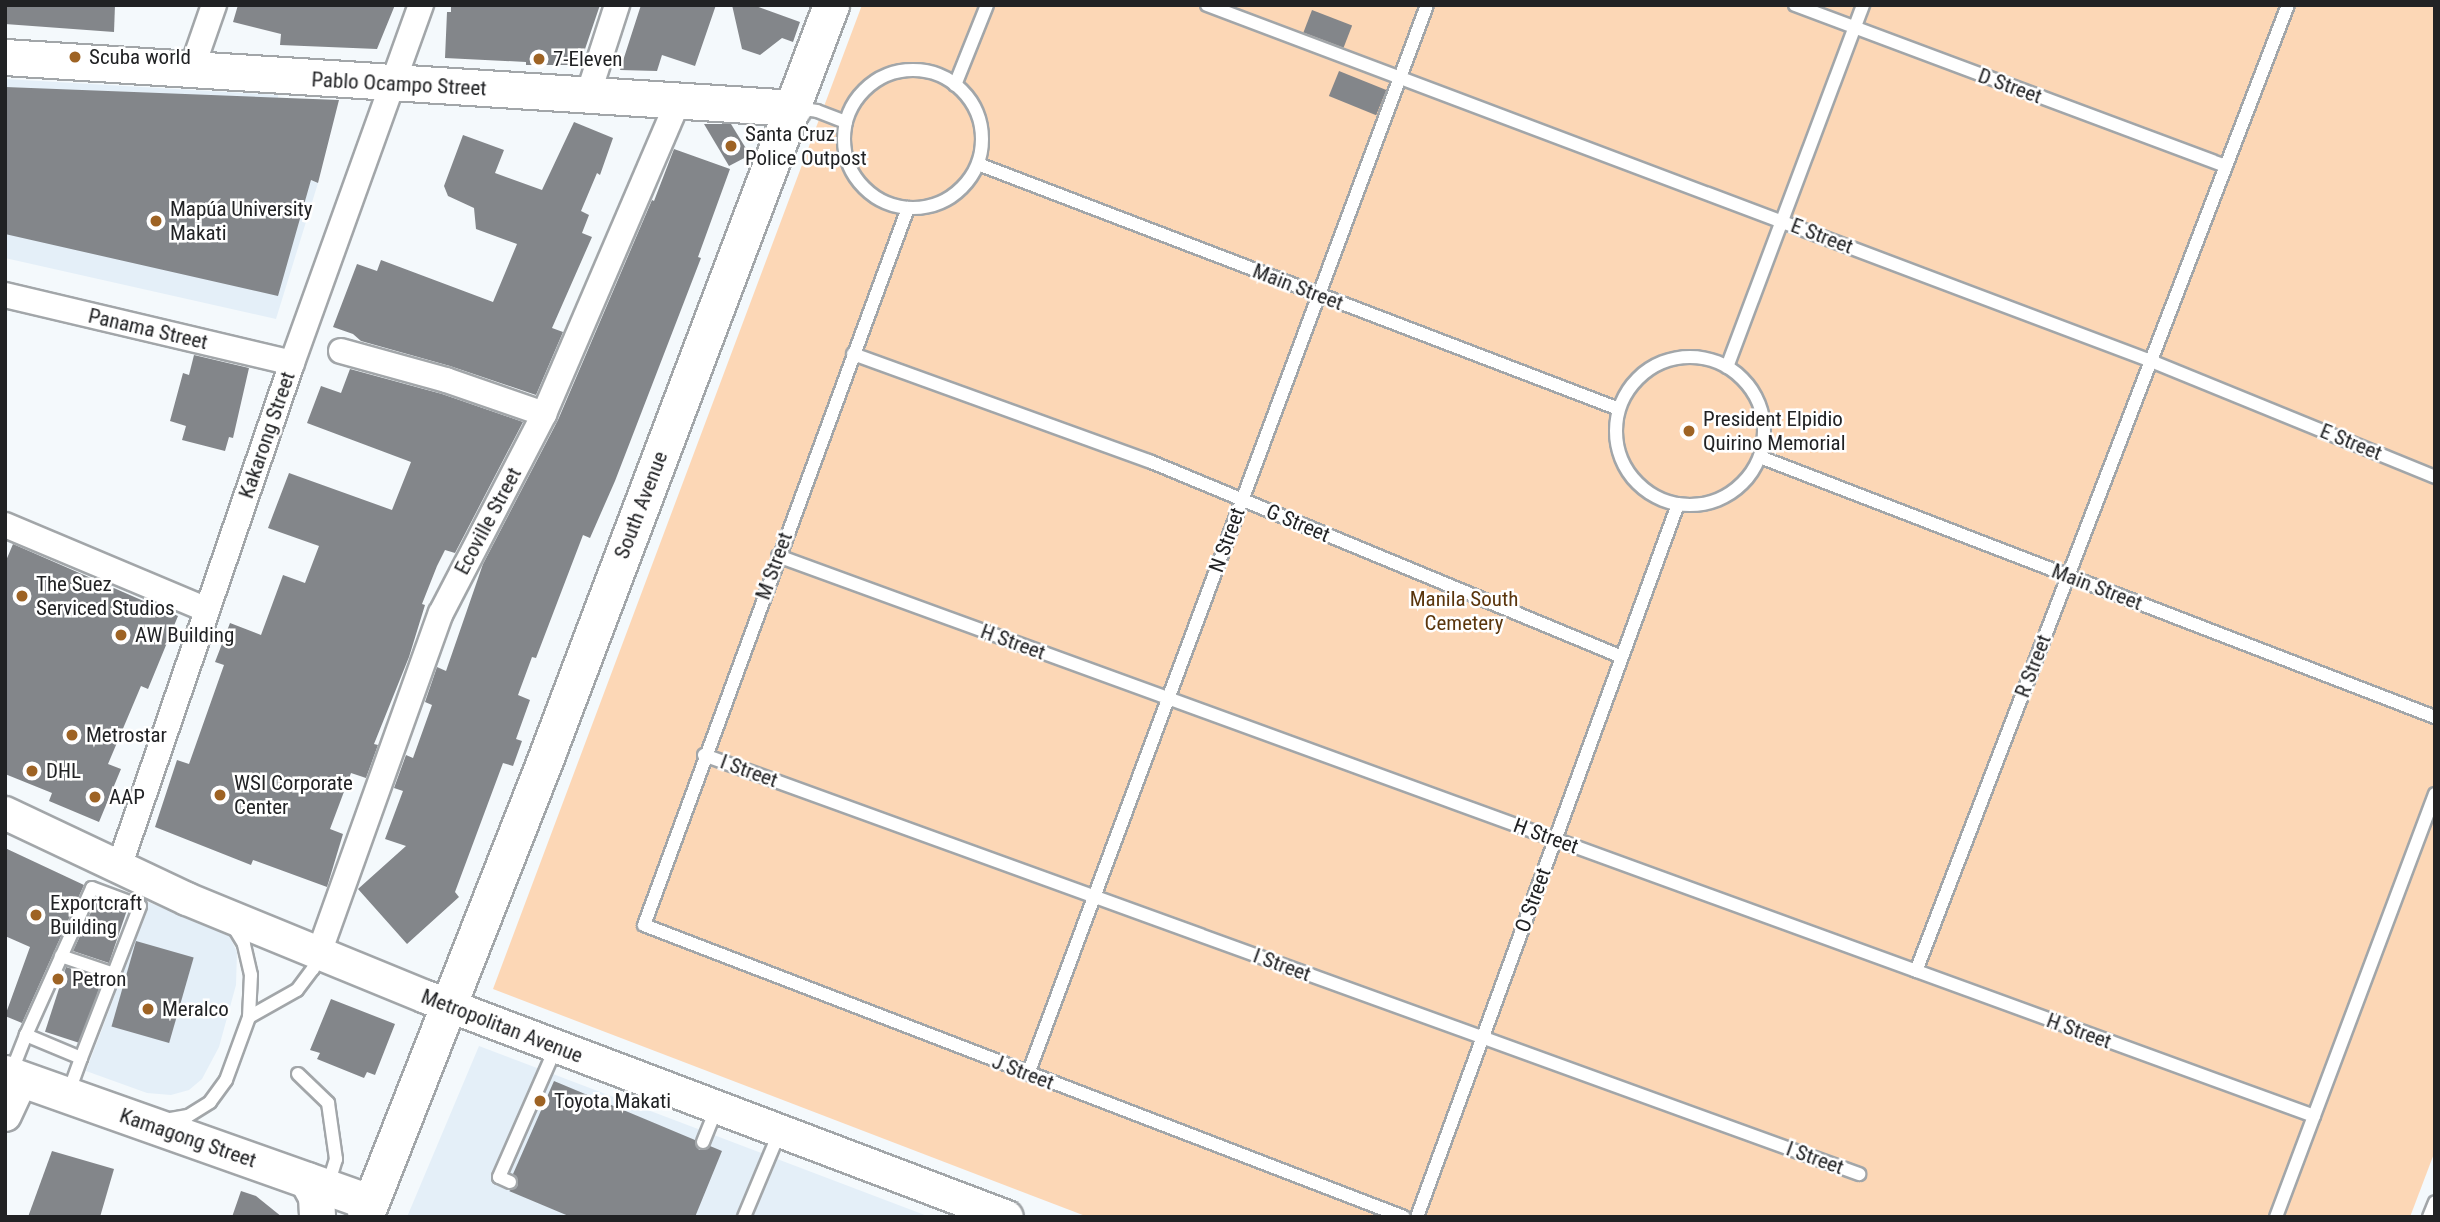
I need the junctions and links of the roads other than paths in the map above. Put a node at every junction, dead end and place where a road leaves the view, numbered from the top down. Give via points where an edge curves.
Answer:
1 (214, 5) edge
2 (421, 5) edge
3 (617, 5) edge
4 (831, 5) edge
5 (987, 5) edge
6 (1207, 5) edge
7 (1427, 5) edge
8 (1795, 5) edge
9 (1863, 5) edge
10 (2288, 5) edge
11 (1854, 27) junction
12 (5, 57) edge
13 (191, 71) junction
14 (1400, 78) junction
15 (392, 84) junction
16 (955, 85) junction
17 (588, 95) junction
18 (679, 99) junction
19 (793, 108) junction
20 (845, 122) junction
21 (978, 164) junction
22 (2226, 166) junction
23 (908, 208) junction
24 (1782, 221) junction
25 (1319, 294) junction
26 (5, 295) edge
27 (341, 351) dead end
28 (853, 354) junction
29 (2151, 361) junction
30 (292, 363) junction
31 (1727, 367) junction
32 (1619, 410) junction
33 (544, 414) junction
34 (1760, 457) junction
35 (2435, 477) edge
36 (1242, 500) junction
37 (1678, 504) junction
38 (5, 525) edge
39 (778, 556) junction
40 (2068, 576) junction
41 (207, 610) junction
42 (1622, 657) junction
43 (1168, 698) junction
44 (2435, 717) edge
45 (704, 755) junction
46 (2435, 794) edge
47 (5, 813) edge
48 (1555, 839) junction
49 (114, 881) junction
50 (1094, 896) junction
51 (226, 915) junction
52 (644, 925) joint
53 (319, 953) junction
54 (61, 956) junction
55 (1916, 971) junction
56 (114, 974) junction
57 (449, 1004) junction
58 (249, 1017) junction
59 (26, 1035) junction
60 (1483, 1038) junction
61 (556, 1046) junction
62 (81, 1058) junction
63 (298, 1073) dead end
64 (1028, 1074) junction
65 (13, 1075) edge
66 (68, 1095) junction
67 (717, 1109) junction
68 (5, 1115) edge
69 (2314, 1116) junction
70 (146, 1124) junction
71 (780, 1131) junction
72 (703, 1142) dead end
73 (1860, 1174) dead end
74 (510, 1182) dead end
75 (2435, 1202) edge
76 (338, 1203) edge
77 (744, 1217) edge
78 (1007, 1217) edge
79 (1404, 1217) edge
80 (1417, 1217) edge
81 (2276, 1217) edge
82 (2429, 1217) edge

1 - 13 street
2 - 15 street, Kakarong Street
3 - 17 street
4 - 19 main road, South Avenue
5 - 16 lane
6 - 14 lane, E Street
7 - 14 lane, N Street
8 - 11 lane, D Street
9 - 11 lane
10 - 22 lane, R Street
11 - 22 lane, D Street
11 - 24 lane
12 - 13 main road, Pablo Ocampo Street
13 - 15 main road, Pablo Ocampo Street
14 - 24 lane, E Street
14 - 25 lane, N Street
15 - 17 main road, Pablo Ocampo Street
15 - 30 street, Kakarong Street
16 - 20 lane via 924,72 890,74 870,85
16 - 21 lane via 970,100 979,120
17 - 18 main road, Pablo Ocampo Street
18 - 19 main road, Pablo Ocampo Street
18 - 33 street, Ecoville Street
19 - 20 lane
19 - 57 main road, South Avenue
20 - 23 lane via 845,151 856,179 879,198
21 - 23 lane via 950,197
21 - 25 lane, Main Street
22 - 29 lane, R Street
23 - 28 lane, M Street
24 - 29 lane, E Street
24 - 31 lane
25 - 32 lane, Main Street
25 - 36 lane, N Street
26 - 30 street, Panama Street
27 - 33 street
28 - 36 lane, G Street via 1149,461
28 - 39 lane, M Street
29 - 35 lane, E Street
29 - 40 lane, R Street
30 - 41 street, Kakarong Street
31 - 32 lane via 1695,357 1663,362 1636,380
31 - 34 lane via 1747,383 1760,406 1764,431
32 - 37 lane via 1618,450 1627,470 1649,492
33 - 53 street, Ecoville Street via 441,613
34 - 37 lane via 1736,490 1698,505
34 - 40 lane, Main Street
36 - 42 lane, G Street
36 - 43 lane, N Street
37 - 42 lane, O Street
38 - 41 street
39 - 43 lane, H Street
39 - 45 lane, M Street
40 - 44 lane, Main Street
40 - 55 lane, R Street
41 - 49 street, Kakarong Street
42 - 48 lane, O Street
43 - 48 lane, H Street
43 - 50 lane, N Street
45 - 50 lane, I Street
45 - 52 lane, M Street
46 - 69 lane
47 - 49 street, Metropolitan Avenue
48 - 55 lane, H Street
48 - 60 lane, O Street
49 - 51 street, Metropolitan Avenue
49 - 54 lane via 92,888
49 - 56 lane via 140,906
50 - 60 lane, I Street
50 - 64 lane, N Street
51 - 53 street, Metropolitan Avenue
51 - 58 lane via 244,944 251,975
52 - 64 lane, J Street
53 - 57 street, Metropolitan Avenue
53 - 58 lane via 297,990
54 - 56 lane
54 - 59 lane
55 - 69 lane, H Street
56 - 62 lane
57 - 61 street, Metropolitan Avenue
57 - 76 main road, South Avenue
58 - 70 lane via 226,1080 210,1102 188,1116
59 - 62 lane
59 - 65 lane
60 - 73 lane, I Street
60 - 80 lane, O Street
61 - 67 street, Metropolitan Avenue
61 - 74 lane via 499,1177
62 - 66 lane
63 - 76 lane via 328,1103
64 - 79 lane, J Street
65 - 66 main road, Kamagong Street
65 - 68 street
66 - 70 main road, Kamagong Street
67 - 71 street, Metropolitan Avenue
67 - 72 lane
69 - 81 lane
70 - 76 main road, Kamagong Street
71 - 77 lane
71 - 78 street, Metropolitan Avenue
75 - 82 lane

